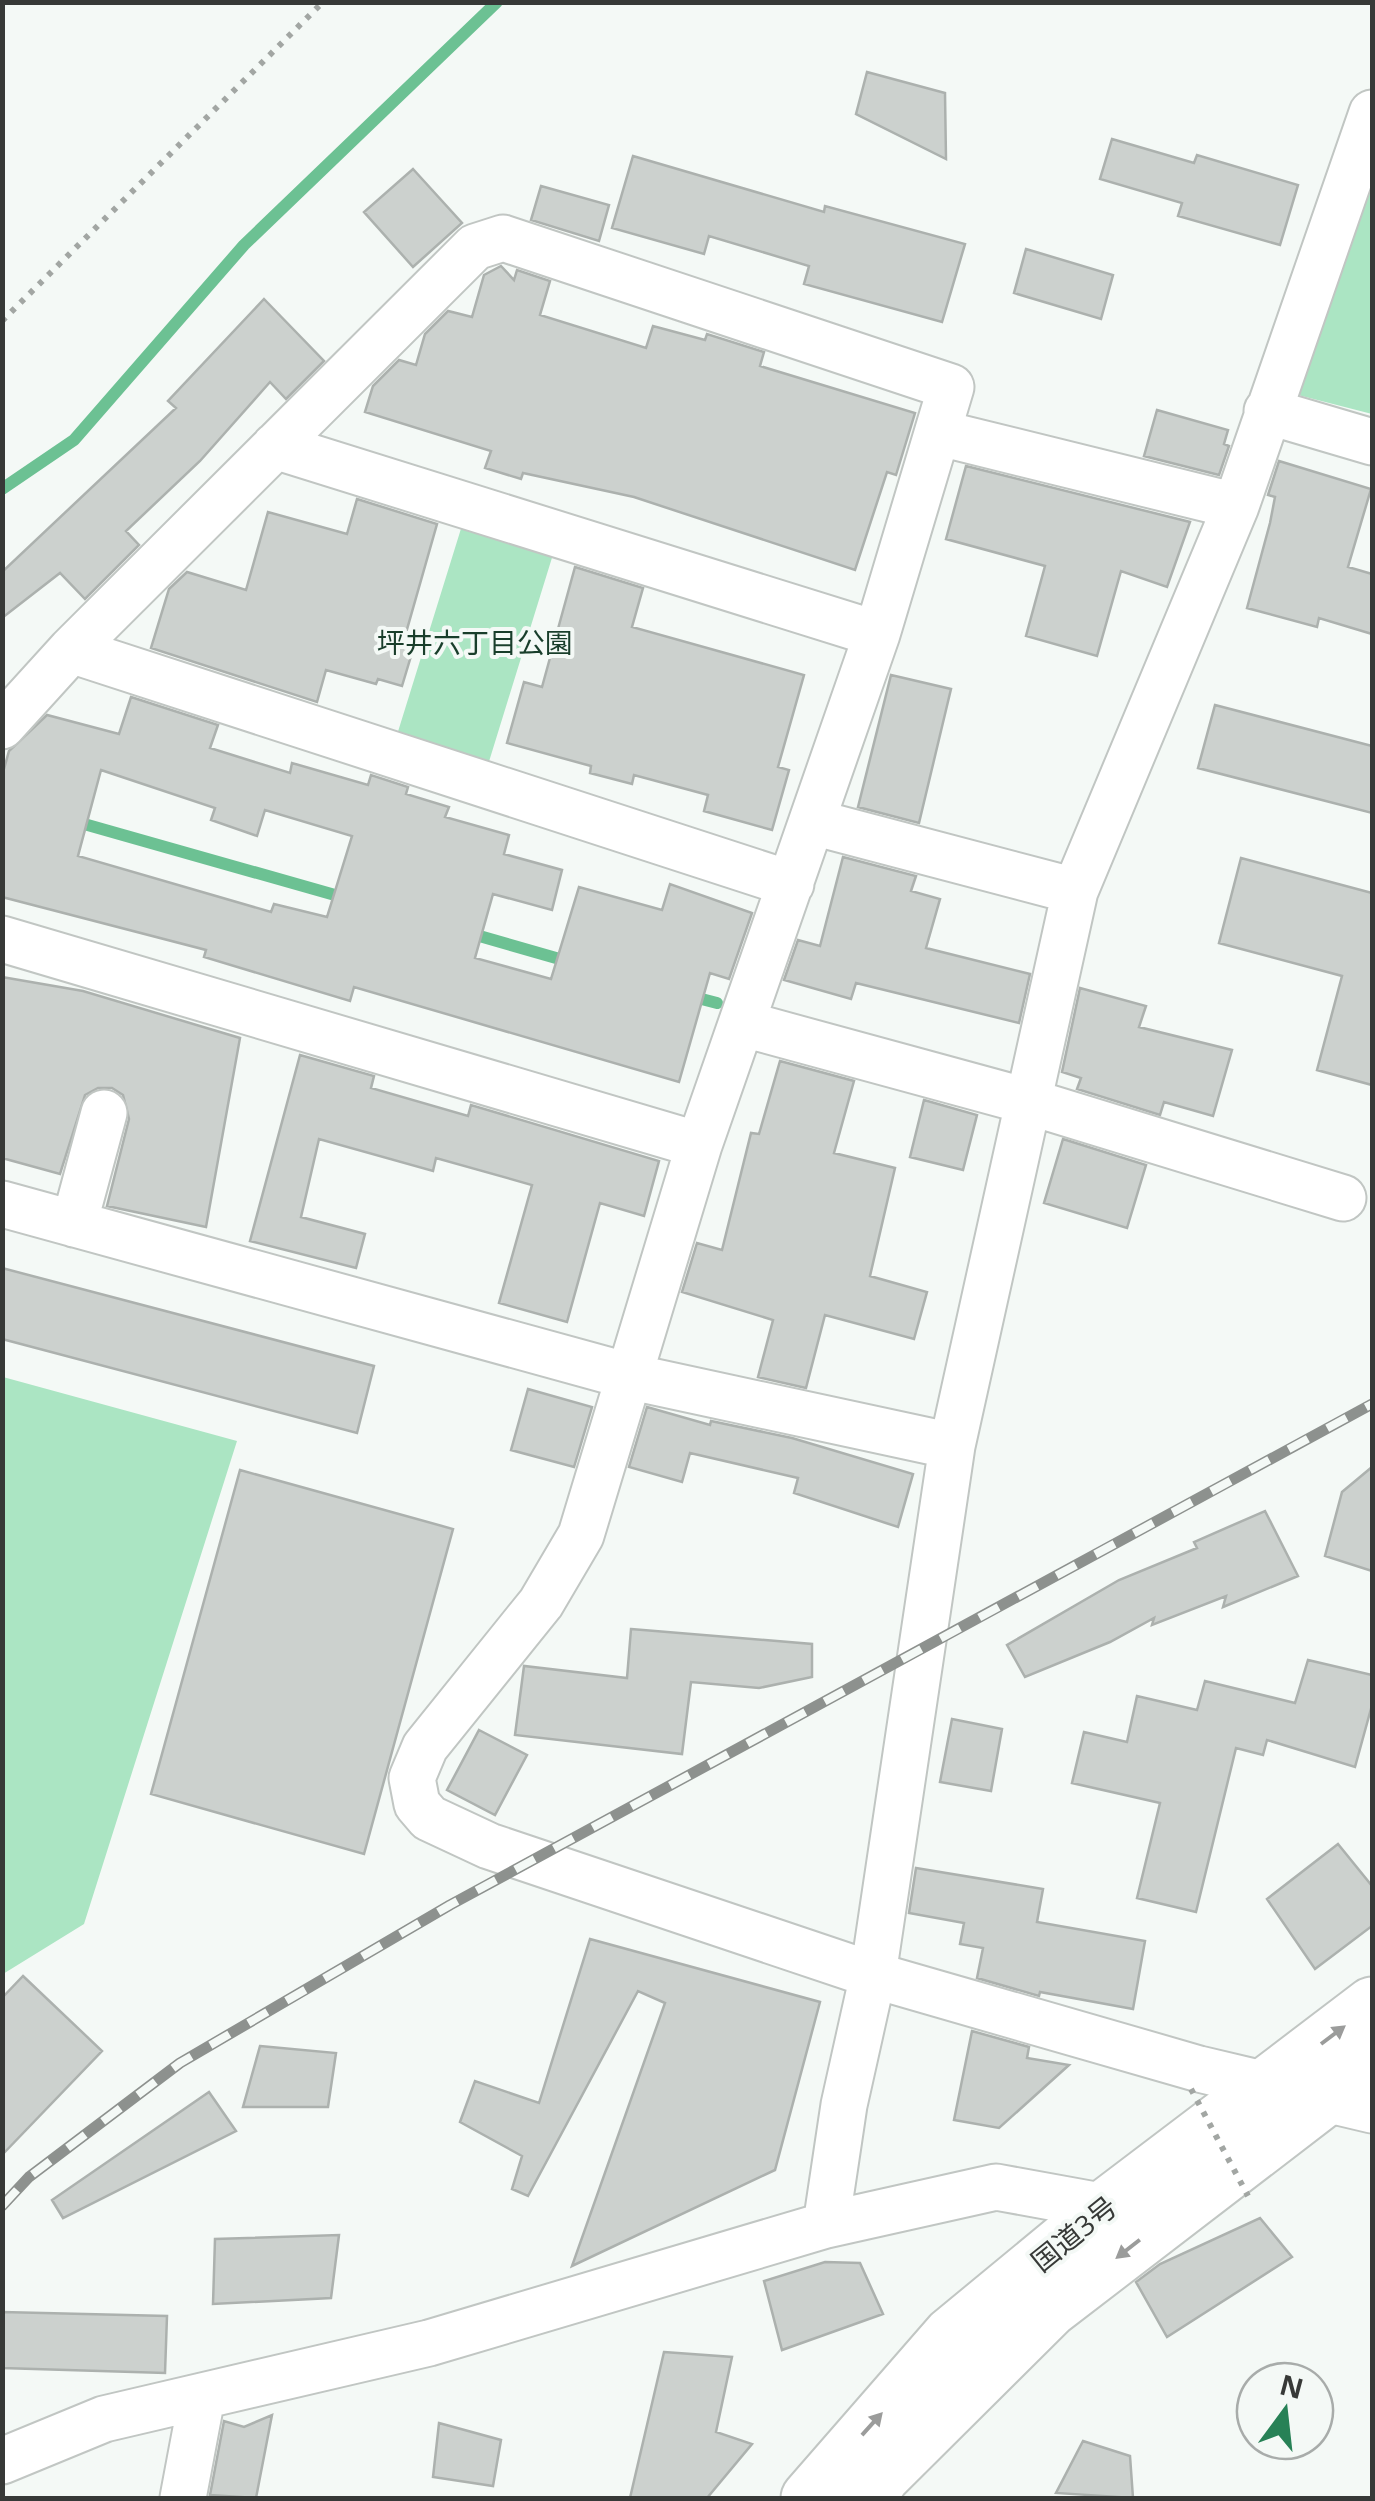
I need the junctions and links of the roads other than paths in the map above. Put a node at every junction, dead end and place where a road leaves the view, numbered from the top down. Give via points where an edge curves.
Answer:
1 (1372, 114) edge
2 (1268, 411) junction
3 (940, 433) junction
4 (1372, 442) edge
5 (276, 446) junction
6 (1236, 506) junction
7 (877, 634) junction
8 (71, 650) junction
9 (2, 726) edge
10 (813, 822) junction
11 (791, 884) junction
12 (1075, 891) junction
13 (2, 940) edge
14 (744, 1024) junction
15 (1030, 1102) junction
16 (104, 1112) dead end
17 (699, 1144) junction
18 (1343, 1198) dead end
19 (2, 1204) edge
20 (74, 1224) junction
21 (632, 1377) junction
22 (952, 1446) junction
23 (873, 1975) junction
24 (1372, 2004) edge
25 (1372, 2062) edge
26 (1268, 2084) junction
27 (1350, 2104) edge
28 (1239, 2184) junction
29 (1106, 2207) junction
30 (826, 2225) junction
31 (202, 2396) junction
32 (2, 2461) edge
33 (183, 2498) edge
34 (809, 2498) edge
35 (867, 2498) edge

1 - 2 street
2 - 4 street
2 - 6 street
3 - 5 street via 951,386 503,238 475,246
3 - 6 street
3 - 7 street
5 - 7 street
5 - 8 street
6 - 12 street
7 - 10 street
8 - 9 street
8 - 11 street
10 - 11 street
10 - 12 street
11 - 14 street
12 - 15 street
13 - 17 street
14 - 15 street
14 - 17 street
15 - 18 street
15 - 22 street
16 - 20 street
17 - 21 street
19 - 20 street
20 - 21 street
21 - 22 street
21 - 23 street via 581,1535 540,1602 426,1747 412,1778 417,1804 429,1818 488,1846
22 - 23 street
23 - 26 street
23 - 30 street
26 -> 24 highway, 国道3号
25 - 27 highway, 国道3号
26 - 27 street
26 - 29 highway, 国道3号
27 - 28 highway, 国道3号
28 - 29 street
28 -> 35 highway, 国道3号 via 1050,2309
29 - 30 street via 996,2186
34 -> 29 highway, 国道3号 via 951,2334
30 - 31 street via 429,2343
31 - 32 street via 104,2419
31 - 33 street

